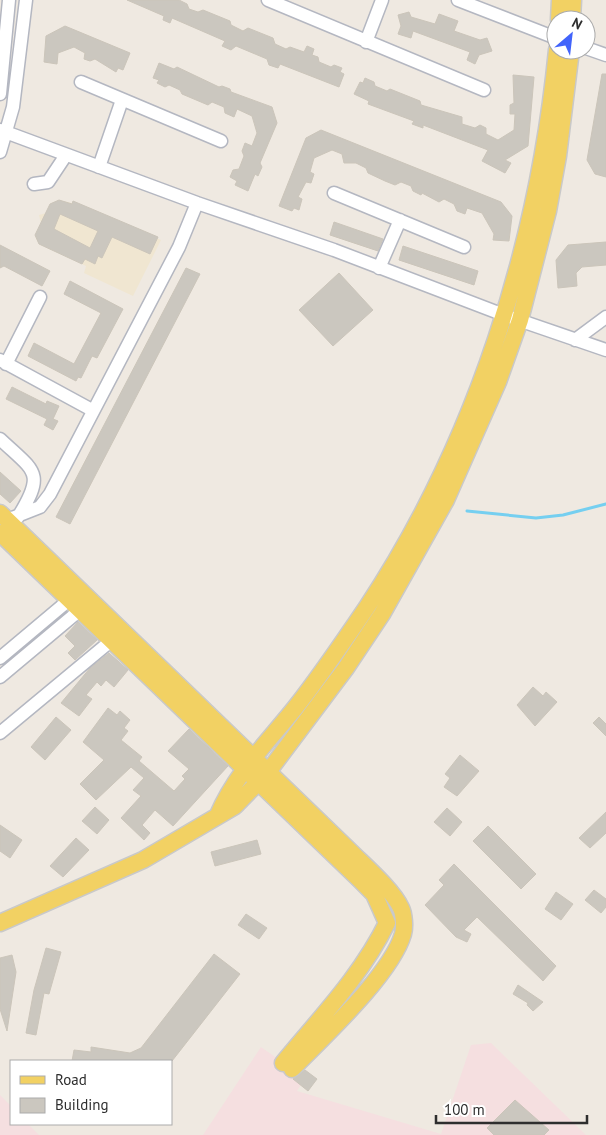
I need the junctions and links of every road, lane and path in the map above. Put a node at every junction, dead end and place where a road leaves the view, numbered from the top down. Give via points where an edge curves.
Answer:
1 (9, 0) edge
2 (26, 0) edge
3 (268, 0) edge
4 (382, 0) edge
5 (458, 0) edge
6 (546, 34) edge
7 (366, 42) junction
8 (556, 60) edge
9 (569, 60) edge
10 (81, 82) dead end
11 (484, 90) dead end
12 (0, 94) edge
13 (122, 100) junction
14 (4, 131) edge
15 (221, 141) dead end
16 (0, 152) edge
17 (66, 155) junction
18 (99, 167) junction
19 (34, 184) dead end
20 (334, 193) dead end
21 (197, 203) junction
22 (400, 220) junction
23 (464, 247) dead end
24 (379, 268) junction
25 (40, 297) dead end
26 (504, 315) junction
27 (606, 317) edge
28 (520, 320) junction
29 (575, 340) junction
30 (606, 350) edge
31 (3, 362) edge
32 (92, 410) junction
33 (0, 439) edge
34 (6, 521) edge
35 (81, 600) junction
36 (112, 640) junction
37 (0, 658) edge
38 (0, 677) edge
39 (0, 733) edge
40 (249, 763) junction
41 (263, 777) junction
42 (218, 815) junction
43 (0, 923) edge
44 (287, 1066) dead end

1 - 12 street
2 - 14 street via 13,107
3 - 7 street
4 - 7 street
5 - 6 street
7 - 11 street
8 - 26 main road via 535,197
9 - 28 main road via 561,137 548,211
10 - 13 street
13 - 15 street
13 - 18 street
14 - 16 street
14 - 17 street
17 - 18 street
17 - 19 street via 52,177 43,184
18 - 21 street
20 - 22 street
21 - 24 street
21 - 32 street via 179,247
22 - 23 street
22 - 24 street
24 - 26 street
25 - 31 street
26 - 28 street
26 - 40 main road via 459,435 402,549 333,658
27 - 29 street
28 - 29 street
28 - 41 main road via 473,442 415,558 346,668
29 - 30 street
31 - 32 street
32 - 34 street via 46,501 32,512
33 - 34 street via 29,466 35,479 33,492
34 - 35 main road
35 - 36 main road
35 - 37 street
35 - 38 street
35 - 40 main road
36 - 39 street
36 - 40 main road
40 - 41 main road
40 - 42 main road via 230,789
41 - 42 main road via 235,806
41 - 44 main road via 374,894 387,923 348,986
42 - 43 main road via 180,841 143,860

